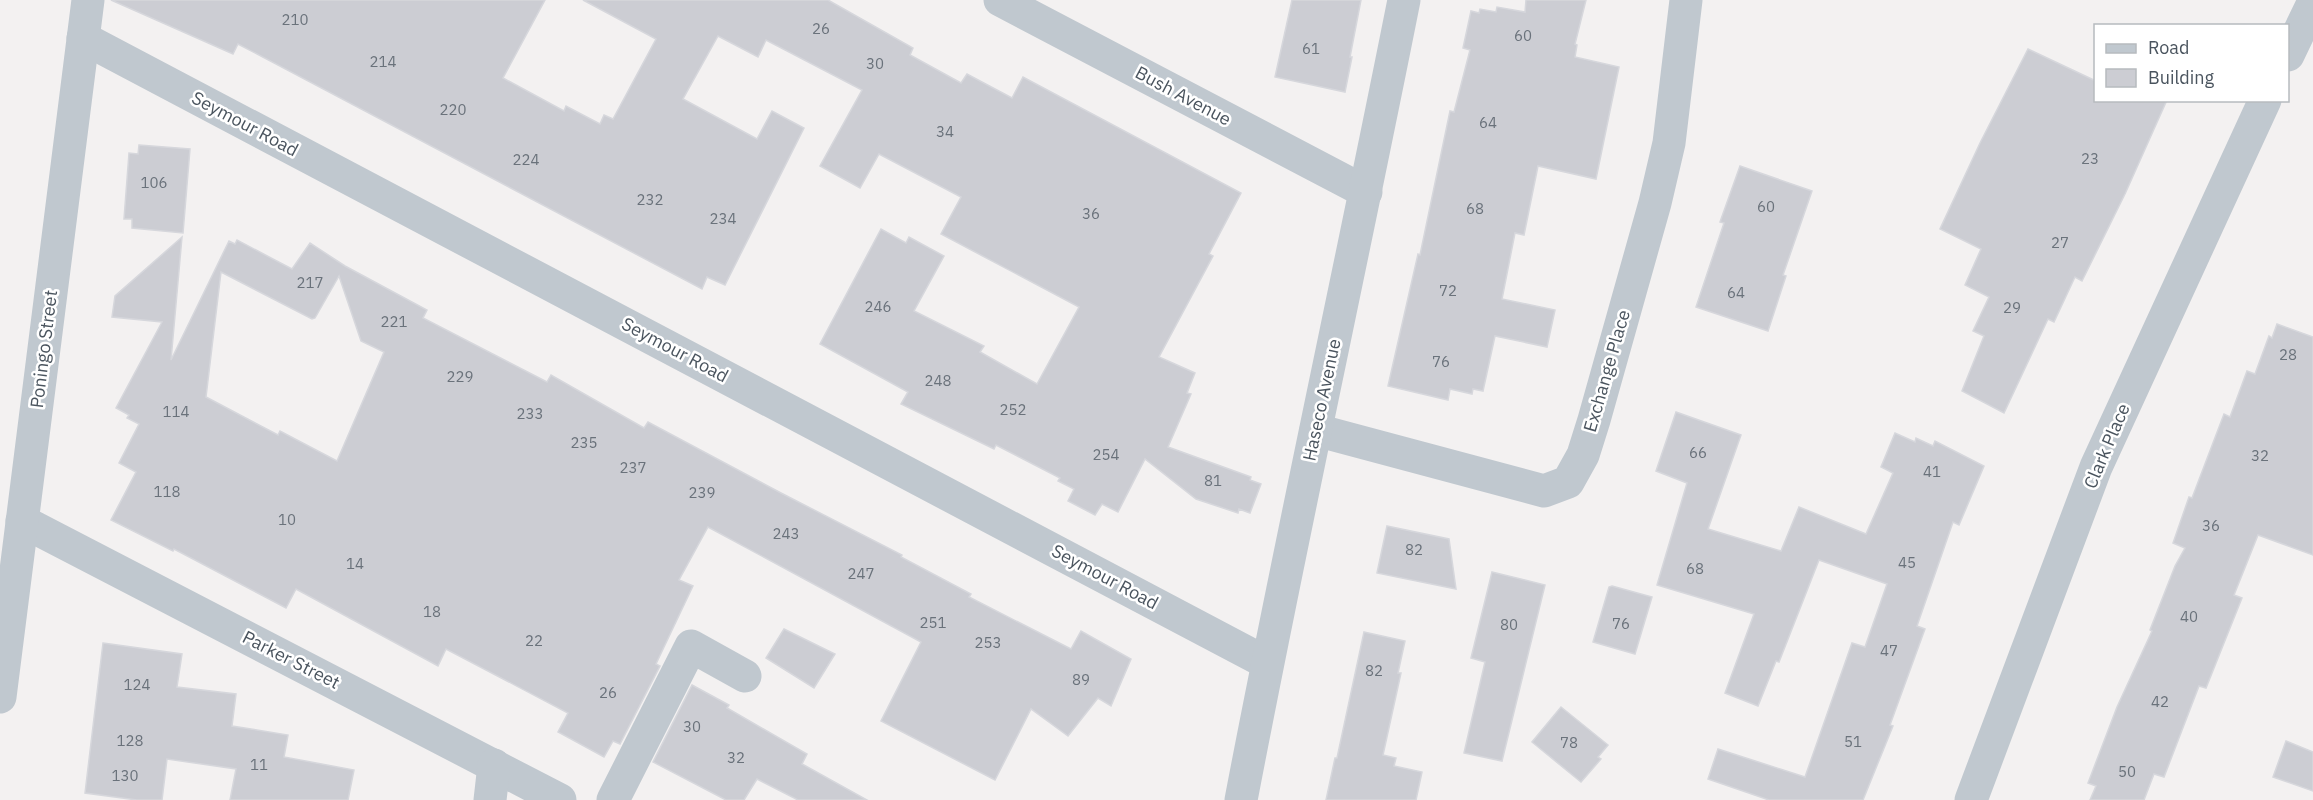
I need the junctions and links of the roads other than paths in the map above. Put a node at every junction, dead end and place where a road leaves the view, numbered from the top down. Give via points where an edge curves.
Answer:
1 (88, 0) edge
2 (1000, 0) edge
3 (1404, 0) edge
4 (1686, 0) edge
5 (2313, 3) edge
6 (83, 38) junction
7 (2289, 53) edge
8 (2264, 102) edge
9 (1366, 192) junction
10 (1316, 430) junction
11 (22, 521) junction
12 (1267, 663) junction
13 (745, 676) dead end
14 (0, 697) edge
15 (494, 765) junction
16 (490, 800) edge
17 (560, 800) edge
18 (613, 800) edge
19 (1241, 800) edge
20 (1971, 800) edge

1 - 6 street, Poningo Street
2 - 9 street, Bush Avenue
3 - 9 street, Haseco Avenue
4 - 10 street, Exchange Place via 1669,143 1655,203 1583,455 1568,482 1544,491
5 - 7 street
6 - 11 street, Poningo Street
6 - 12 street, Seymour Road
8 - 20 street, Clark Place via 2096,467
9 - 10 street, Haseco Avenue
10 - 12 street, Haseco Avenue
11 - 14 street, Poningo Street
11 - 15 street, Parker Street
12 - 19 street, Haseco Avenue
13 - 18 street via 691,645
15 - 16 street
15 - 17 street, Parker Street

